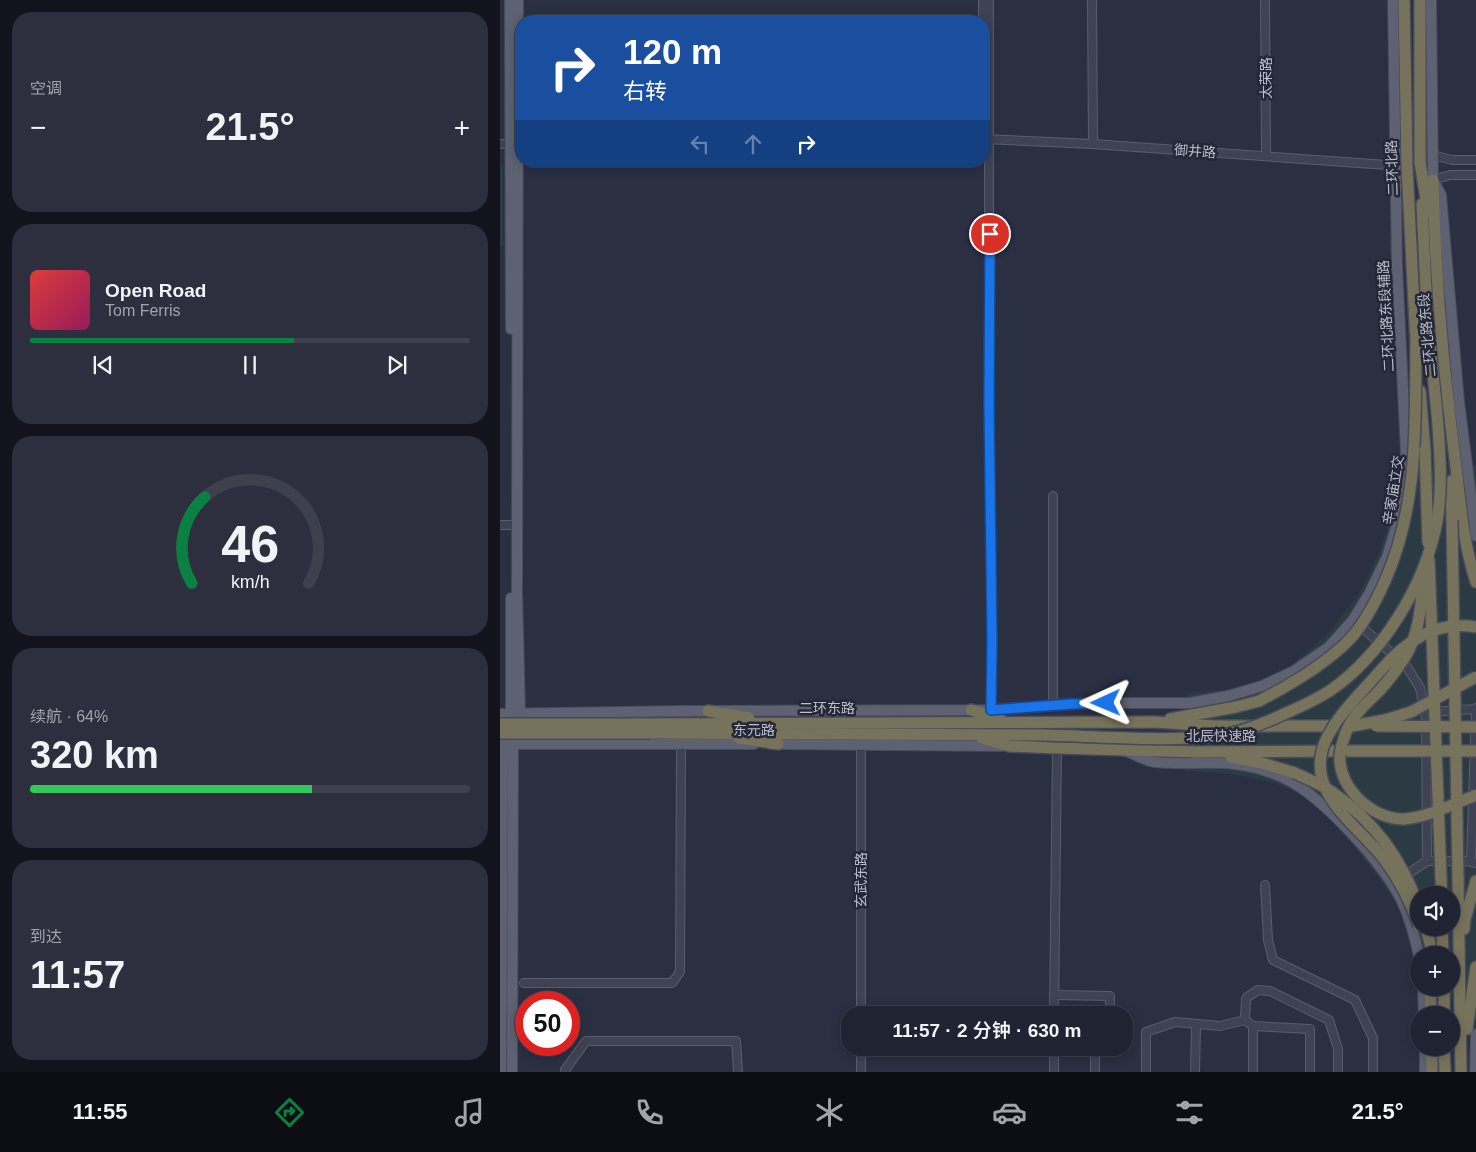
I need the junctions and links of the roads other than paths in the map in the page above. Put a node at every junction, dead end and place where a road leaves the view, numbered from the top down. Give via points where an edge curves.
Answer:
1 (510, 0) edge
2 (518, 0) edge
3 (983, 0) edge
4 (989, 0) edge
5 (1092, 0) edge
6 (1265, 0) edge
7 (1393, 0) edge
8 (1404, 0) edge
9 (1420, 0) edge
10 (1431, 0) edge
11 (517, 15) edge
12 (983, 15) edge
13 (989, 15) edge
14 (515, 72) edge
15 (990, 139) edge
16 (512, 143) edge
17 (1093, 144) junction
18 (1432, 155) junction
19 (1266, 156) junction
20 (1476, 160) edge
21 (1420, 162) junction
22 (1394, 166) junction
23 (987, 167) edge
24 (1407, 167) junction
25 (1476, 175) edge
26 (1433, 180) junction
27 (1435, 260) junction
28 (1416, 334) junction
29 (1448, 407) junction
30 (1053, 496) dead end
31 (500, 525) edge
32 (511, 525) junction
33 (1476, 536) edge
34 (1428, 542) junction
35 (1476, 582) edge
36 (1353, 620) junction
37 (1476, 626) edge
38 (1476, 677) edge
39 (1053, 705) junction
40 (1476, 708) edge
41 (971, 710) junction
42 (991, 710) junction
43 (708, 711) junction
44 (1425, 712) junction
45 (500, 714) edge
46 (516, 714) junction
47 (1011, 722) junction
48 (1154, 722) junction
49 (780, 723) junction
50 (500, 724) edge
51 (1352, 726) junction
52 (652, 728) junction
53 (1476, 728) edge
54 (706, 732) junction
55 (968, 733) junction
56 (503, 742) edge
57 (682, 744) junction
58 (778, 744) junction
59 (861, 744) junction
60 (1009, 746) junction
61 (1057, 748) junction
62 (1123, 749) junction
63 (1476, 751) edge
64 (1197, 752) junction
65 (1476, 795) edge
66 (1428, 861) junction
67 (1474, 863) edge
68 (1476, 881) edge
69 (1392, 884) junction
70 (1265, 885) dead end
71 (1411, 886) edge
72 (1442, 886) edge
73 (1410, 904) edge
74 (1417, 946) edge
75 (1459, 946) edge
76 (1476, 967) edge
77 (1460, 976) joint
78 (524, 983) dead end
79 (1054, 995) junction
80 (861, 1006) edge
81 (1054, 1006) edge
82 (1110, 1006) edge
83 (1245, 1020) junction
84 (1196, 1024) junction
85 (1253, 1026) junction
86 (1468, 1033) edge
87 (861, 1056) edge
88 (1054, 1056) edge
89 (1095, 1056) edge
90 (1425, 1056) edge
91 (1432, 1056) edge
92 (1444, 1056) edge
93 (501, 1072) edge
94 (512, 1072) edge
95 (566, 1072) edge
96 (738, 1072) edge
97 (861, 1072) edge
98 (1054, 1072) edge
99 (1095, 1072) edge
100 (1146, 1072) edge
101 (1195, 1072) edge
102 (1253, 1072) edge
103 (1310, 1072) edge
104 (1338, 1072) edge
105 (1373, 1072) edge
106 (1426, 1072) edge
107 (1432, 1072) edge
108 (1445, 1072) edge
109 (1462, 1072) edge
110 (1475, 1072) edge

1 - 16 main road
2 - 11 main road
3 - 12 street
4 - 13 street
5 - 17 street
6 - 19 street, 太荣路
7 - 22 main road, 二环北路东段辅路
8 - 24 highway, 二环北路
9 - 21 highway, 二环北路
10 - 18 main road
14 - 16 main road
15 - 17 street, 御井路
16 - 32 main road
16 - 46 main road
17 - 19 street, 御井路
18 - 20 street via 1452,160
18 - 26 main road
19 - 22 street, 御井路
21 - 27 highway, 二环北路
21 - 55 highway, 二环北路, bridge via 1427,312 1439,438 1439,501 1434,535 1424,564 1397,618 1378,647 1352,674 1303,706 1264,723 1217,736 1168,738
22 - 24 street, 御井路
22 - 36 main road, 二环北路东段辅路 via 1406,452 1403,489 1398,521 1386,557
23 - 42 street
24 - 28 highway, 二环北路
25 - 26 street via 1450,175
26 - 27 highway
26 - 33 main road via 1440,195 1459,402
27 - 29 highway, 二环北路东段
28 - 34 highway, 辛家庙立交, bridge
28 - 48 highway, 辛家庙立交, bridge via 1415,451 1407,515 1376,603 1350,639 1284,688 1236,707
29 - 35 highway via 1468,556
29 - 75 highway, bridge
30 - 39 street
31 - 32 street
32 - 46 main road
34 - 65 highway, bridge via 1419,618 1413,640 1398,668 1352,720 1340,757 1342,771 1352,793 1366,806 1382,815 1403,819
34 - 72 highway, 辛家庙立交, bridge
36 - 39 main road, 二环北路东段辅路 via 1329,647 1294,671 1262,686 1228,696 1190,703
36 - 44 street via 1407,667 1420,688
37 - 73 highway, bridge via 1456,625 1428,631 1401,650 1331,730 1321,756 1320,770 1328,796 1394,873
38 - 51 highway, bridge via 1411,712
39 - 42 main road, 东元路
40 - 44 street
40 - 67 street
41 - 42 main road, 东元路
41 - 43 main road, 东元路
41 - 47 highway
43 - 46 main road, 东元路
43 - 49 highway
44 - 66 street
45 - 46 main road, 东元路
46 - 56 main road
47 - 48 highway, 二环东路
47 - 49 highway, 二环东路
48 - 51 highway, 北辰快速路 via 1215,726
49 - 52 highway, 二环东路
50 - 52 highway, 二环东路, bridge
51 - 53 highway, 北辰快速路, bridge
52 - 54 highway
52 - 56 highway, 二环东路, bridge
54 - 55 highway
54 - 58 highway
55 - 60 highway, 北辰快速路
56 - 57 main road, 东元路
56 - 93 main road
56 - 94 main road
57 - 58 main road, 东元路
57 - 78 street via 680,972 672,983
58 - 59 main road, 东元路
59 - 60 main road, 东元路
59 - 80 street, 玄武东路
60 - 61 highway, 北辰快速路
61 - 62 highway, 北辰快速路
61 - 79 street
62 - 64 highway, 北辰快速路
62 - 69 main road via 1153,762 1234,764 1286,778 1323,806 1358,841
63 - 64 highway, 北辰快速路, bridge
64 - 71 highway, bridge via 1262,763 1295,773 1331,791 1369,823 1392,850
66 - 67 street
66 - 69 street
68 - 77 highway via 1465,919
69 - 74 main road via 1402,901
70 - 105 street via 1268,940 1273,960 1355,1000 1372,1038
76 - 86 highway
77 - 86 highway
79 - 81 street
79 - 82 street via 1110,996
83 - 84 street via 1220,1026
83 - 85 street
83 - 104 street via 1246,998 1258,990 1270,991 1329,1020 1338,1050
84 - 100 street via 1175,1022 1146,1032
84 - 101 street
85 - 102 street
85 - 103 street via 1310,1029
86 - 109 highway
86 - 110 main road
87 - 97 street
88 - 98 street
89 - 99 street
90 - 106 main road
91 - 107 highway
92 - 108 highway
95 - 96 street via 586,1041 736,1041

